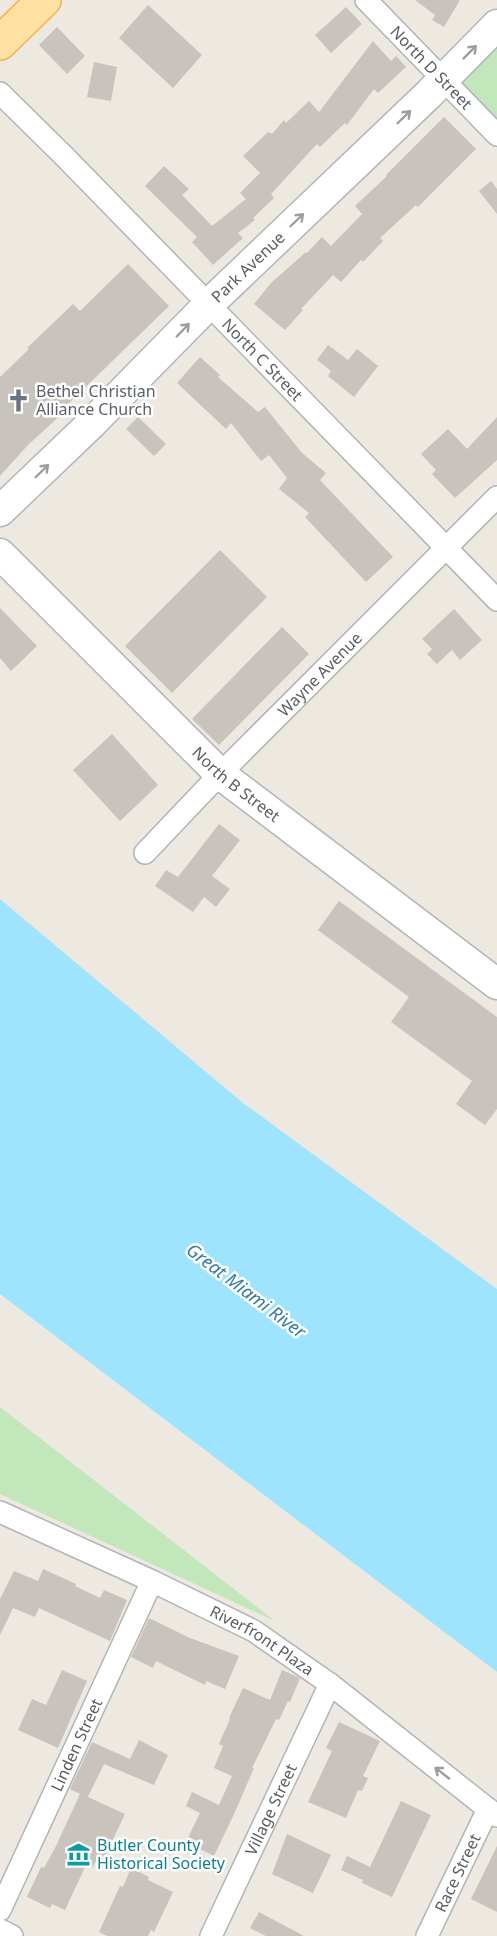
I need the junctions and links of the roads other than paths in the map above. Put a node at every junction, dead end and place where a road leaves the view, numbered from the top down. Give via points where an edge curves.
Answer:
1 (44, 0) edge
2 (366, 0) edge
3 (497, 25) edge
4 (0, 42) edge
5 (444, 79) junction
6 (0, 93) edge
7 (497, 135) edge
8 (209, 304) junction
9 (497, 497) edge
10 (0, 511) edge
11 (446, 547) junction
12 (0, 554) edge
13 (497, 600) edge
14 (220, 774) junction
15 (145, 853) dead end
16 (497, 984) edge
17 (0, 1512) edge
18 (152, 1581) junction
19 (330, 1684) junction
20 (493, 1812) edge
21 (0, 1910) edge
22 (0, 1930) edge
23 (12, 1936) edge
24 (211, 1936) edge
25 (427, 1936) edge

1 - 4 main road
2 - 5 street, North D Street
5 -> 3 main road, Park Avenue
5 - 7 street, North D Street
8 -> 5 main road, Park Avenue
6 - 8 street, North C Street
10 -> 8 main road, Park Avenue
8 - 11 street, North C Street
9 - 11 street, Wayne Avenue
11 - 13 street, North C Street
11 - 14 street, Wayne Avenue
12 - 14 main road, North B Street
14 - 15 street, Wayne Avenue
14 - 16 main road, North B Street
17 - 18 street, Riverfront Plaza
18 - 19 street, Riverfront Plaza via 254,1631
18 - 21 street, Linden Street
20 -> 19 street, Riverfront Plaza
19 - 24 street, Village Street
20 - 25 street, Race Street
22 - 23 street

